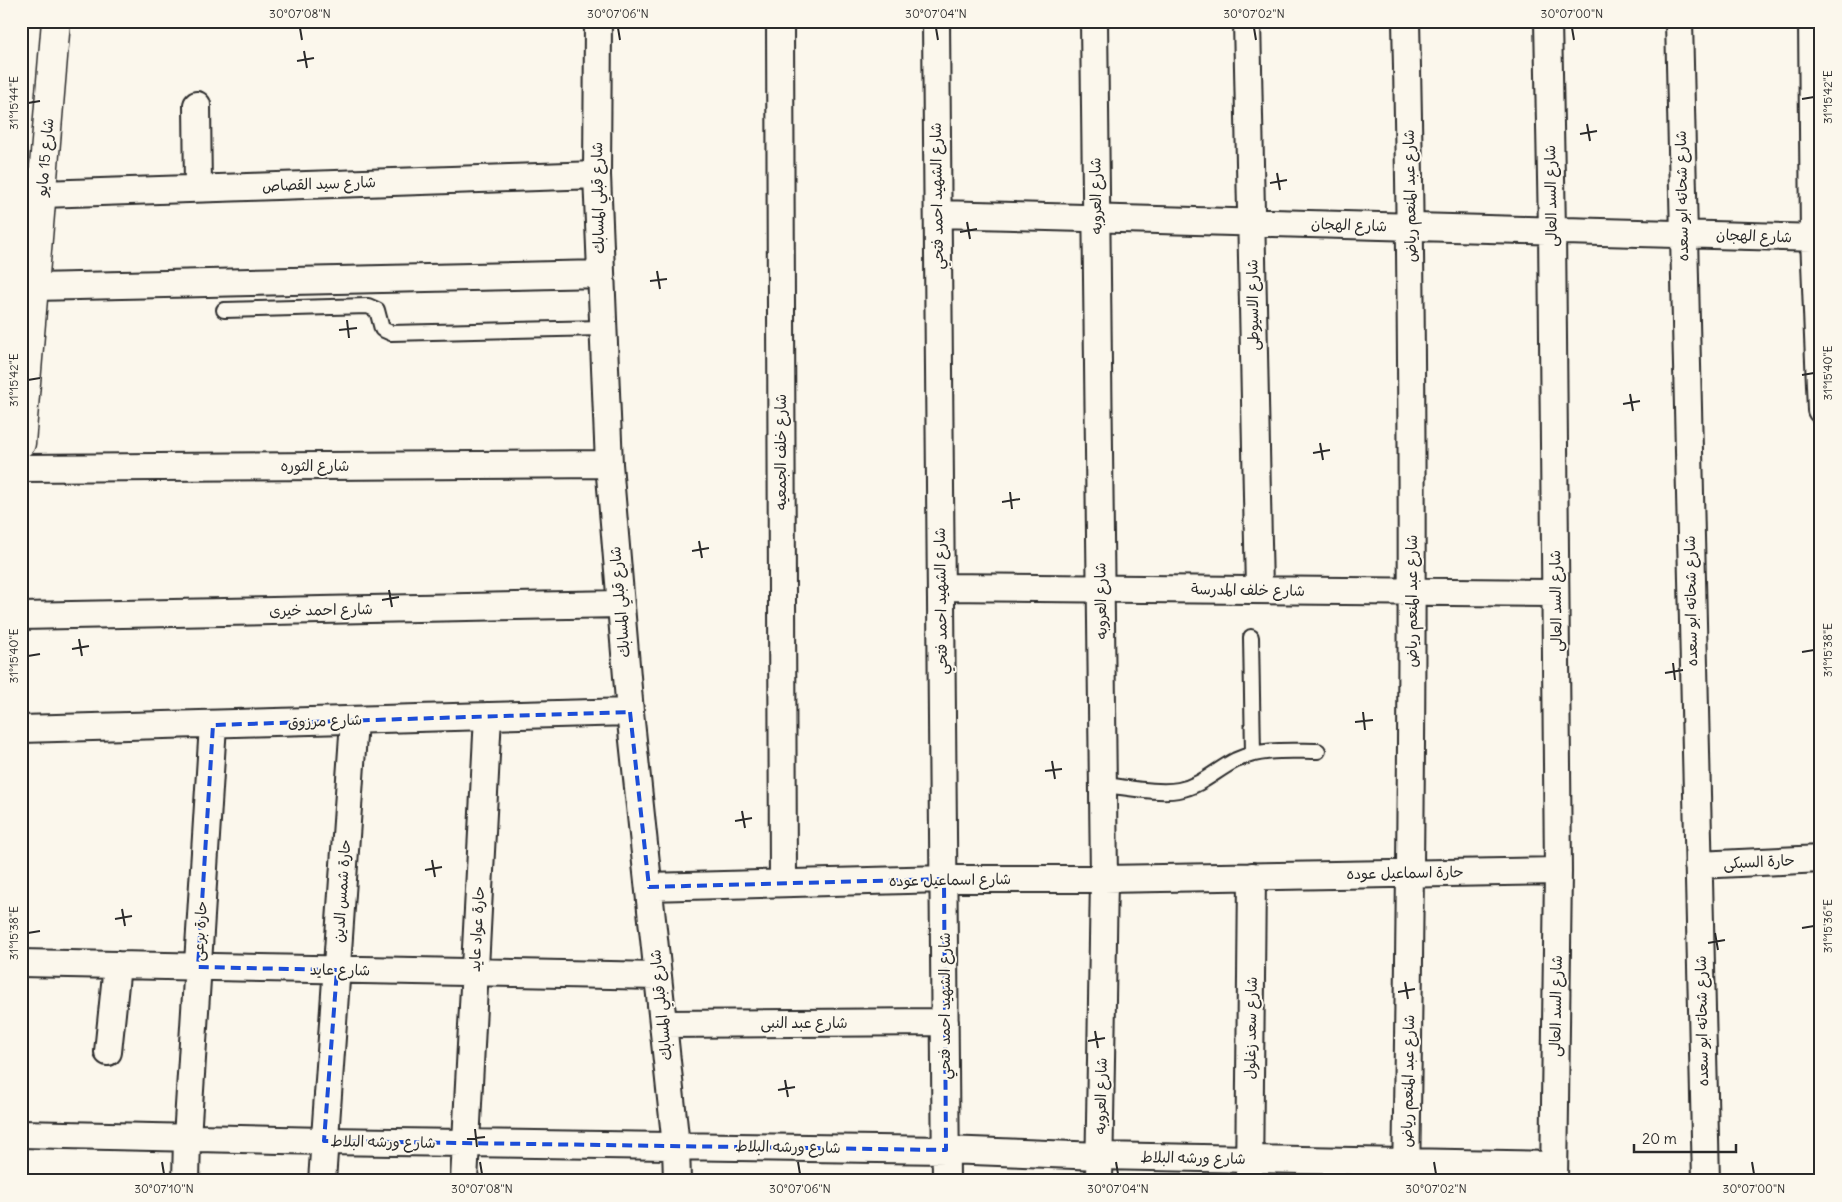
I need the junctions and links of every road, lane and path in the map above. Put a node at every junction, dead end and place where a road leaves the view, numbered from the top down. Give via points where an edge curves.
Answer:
1 (56, 21) edge
2 (598, 21) edge
3 (780, 21) edge
4 (936, 21) edge
5 (1094, 21) edge
6 (1247, 21) edge
7 (1406, 21) edge
8 (1548, 21) edge
9 (1679, 21) edge
10 (1812, 21) edge
11 (198, 106) dead end
12 (596, 175) junction
13 (198, 188) junction
14 (42, 194) junction
15 (938, 214) junction
16 (1097, 218) junction
17 (1251, 222) junction
18 (1411, 227) junction
19 (1552, 230) junction
20 (1683, 234) junction
21 (1817, 238) edge
22 (600, 274) junction
23 (34, 287) junction
24 (224, 310) dead end
25 (602, 328) junction
26 (1821, 410) edge
27 (21, 443) edge
28 (609, 464) junction
29 (21, 468) edge
30 (941, 587) junction
31 (1101, 588) junction
32 (1258, 590) junction
33 (1412, 591) junction
34 (1556, 593) junction
35 (620, 604) junction
36 (21, 616) edge
37 (1251, 637) dead end
38 (630, 712) junction
39 (488, 716) junction
40 (354, 720) junction
41 (213, 725) junction
42 (21, 729) edge
43 (1318, 751) dead end
44 (1253, 754) junction
45 (1103, 786) junction
46 (1821, 858) edge
47 (1698, 865) junction
48 (1558, 871) junction
49 (1411, 874) junction
50 (1252, 876) junction
51 (944, 879) junction
52 (1104, 879) junction
53 (782, 884) junction
54 (649, 887) junction
55 (21, 963) edge
56 (117, 965) junction
57 (198, 967) junction
58 (337, 970) junction
59 (474, 972) junction
60 (658, 976) junction
61 (945, 1022) junction
62 (663, 1024) junction
63 (108, 1052) dead end
64 (21, 1134) edge
65 (187, 1138) junction
66 (324, 1141) junction
67 (466, 1143) junction
68 (676, 1146) junction
69 (946, 1150) junction
70 (1100, 1168) edge
71 (1250, 1170) edge
72 (1406, 1172) edge
73 (1554, 1173) edge
74 (186, 1181) edge
75 (322, 1181) edge
76 (464, 1181) edge
77 (677, 1181) edge
78 (946, 1181) edge
79 (1706, 1181) edge

1 - 14 main road, شارع 15 مايو
2 - 12 street, شارع قبلي المسابك
3 - 53 street, شارع خلف الجمعيه
4 - 15 street, شارع الشهيد احمد فتحي
5 - 16 street, شارع العروبه
6 - 17 street, شارع الاسيوطى
7 - 18 street, شارع عبد المنعم رياض
8 - 19 street, شارع السد العالى
9 - 20 street, شارع شحاته ابو سعده
10 - 21 street
11 - 13 street
12 - 13 street, شارع سيد القصاص
12 - 22 street, شارع قبلي المسابك
13 - 14 street, شارع سيد القصاص
14 - 23 main road, شارع 15 مايو
15 - 16 street, شارع الهجان
15 - 30 street, شارع الشهيد احمد فتحي
16 - 17 street, شارع الهجان
16 - 31 street, شارع العروبه
17 - 18 street, شارع الهجان
17 - 32 street, شارع الاسيوطى
18 - 19 street, شارع الهجان
18 - 33 street, شارع عبد المنعم رياض
19 - 20 street, شارع الهجان
19 - 34 street, شارع السد العالى
20 - 21 street, شارع الهجان
20 - 47 street, شارع شحاته ابو سعده
21 - 26 street
22 - 23 street
22 - 25 street, شارع قبلي المسابك
23 - 27 main road, شارع 15 مايو
24 - 25 lane via 368,306 377,310 382,329 392,333
25 - 28 street, شارع قبلي المسابك
28 - 29 street, شارع الثوره
28 - 35 street, شارع قبلي المسابك
30 - 31 street, شارع خلف المدرسة
30 - 51 street, شارع الشهيد احمد فتحي
31 - 32 street, شارع خلف المدرسة
31 - 45 street, شارع العروبه
32 - 33 street, شارع خلف المدرسة
33 - 34 street, شارع خلف المدرسة
33 - 49 street, شارع عبد المنعم رياض
34 - 48 street, شارع السد العالى
35 - 36 street, شارع احمد خيرى
35 - 38 street, شارع قبلي المسابك
37 - 44 lane
38 - 39 street, شارع مرزوق
38 - 54 street, شارع قبلي المسابك
39 - 40 street, شارع مرزوق
39 - 59 street, حارة عواد عايد
40 - 41 street, شارع مرزوق
40 - 58 street, حارة شمس الدين
41 - 42 street, شارع مرزوق
41 - 57 street, حارة برعى
43 - 44 lane
44 - 45 lane via 1234,761 1200,783 1176,791
45 - 52 street, شارع العروبه
46 - 47 street, حارة السبكى
47 - 79 street, شارع شحاته ابو سعده
48 - 49 street, حارة اسماعيل عوده
48 - 73 street, شارع السد العالى
49 - 50 street, حارة اسماعيل عوده
49 - 72 street, شارع عبد المنعم رياض
50 - 52 street, شارع اسماعيل عوده
50 - 71 street, شارع سعد زغلول
51 - 52 street, شارع اسماعيل عوده
51 - 53 street, شارع اسماعيل عوده
51 - 61 street, شارع الشهيد احمد فتحي
52 - 70 street, شارع العروبه
53 - 54 street, شارع اسماعيل عوده
54 - 60 street, شارع قبلي المسابك
55 - 56 street, شارع عايد
56 - 57 street, شارع عايد
56 - 63 street
57 - 58 street, شارع عايد
57 - 65 street, حارة برعى
58 - 59 street, شارع عايد
58 - 66 street, حارة شمس الدين
59 - 60 street, شارع عايد
59 - 67 street, حارة عواد عايد
60 - 62 street, شارع قبلي المسابك
61 - 62 street, شارع عبد النبى
61 - 69 street, شارع الشهيد احمد فتحي
62 - 68 street, شارع قبلي المسابك
64 - 65 street, شارع ورشه البلاط
65 - 66 street, شارع ورشه البلاط
65 - 74 street, حارة برعى
66 - 67 street, شارع ورشه البلاط
66 - 75 street, حارة شمس الدين
67 - 68 street, شارع ورشه البلاط
67 - 76 street, حارة عواد عايد
68 - 69 street, شارع ورشه البلاط
68 - 77 street, شارع قبلي المسابك
69 - 70 street, شارع ورشه البلاط
69 - 78 street, شارع الشهيد احمد فتحي
70 - 71 street, شارع ورشه البلاط
71 - 72 street, شارع ورشه البلاط
72 - 73 street, شارع ورشه البلاط

